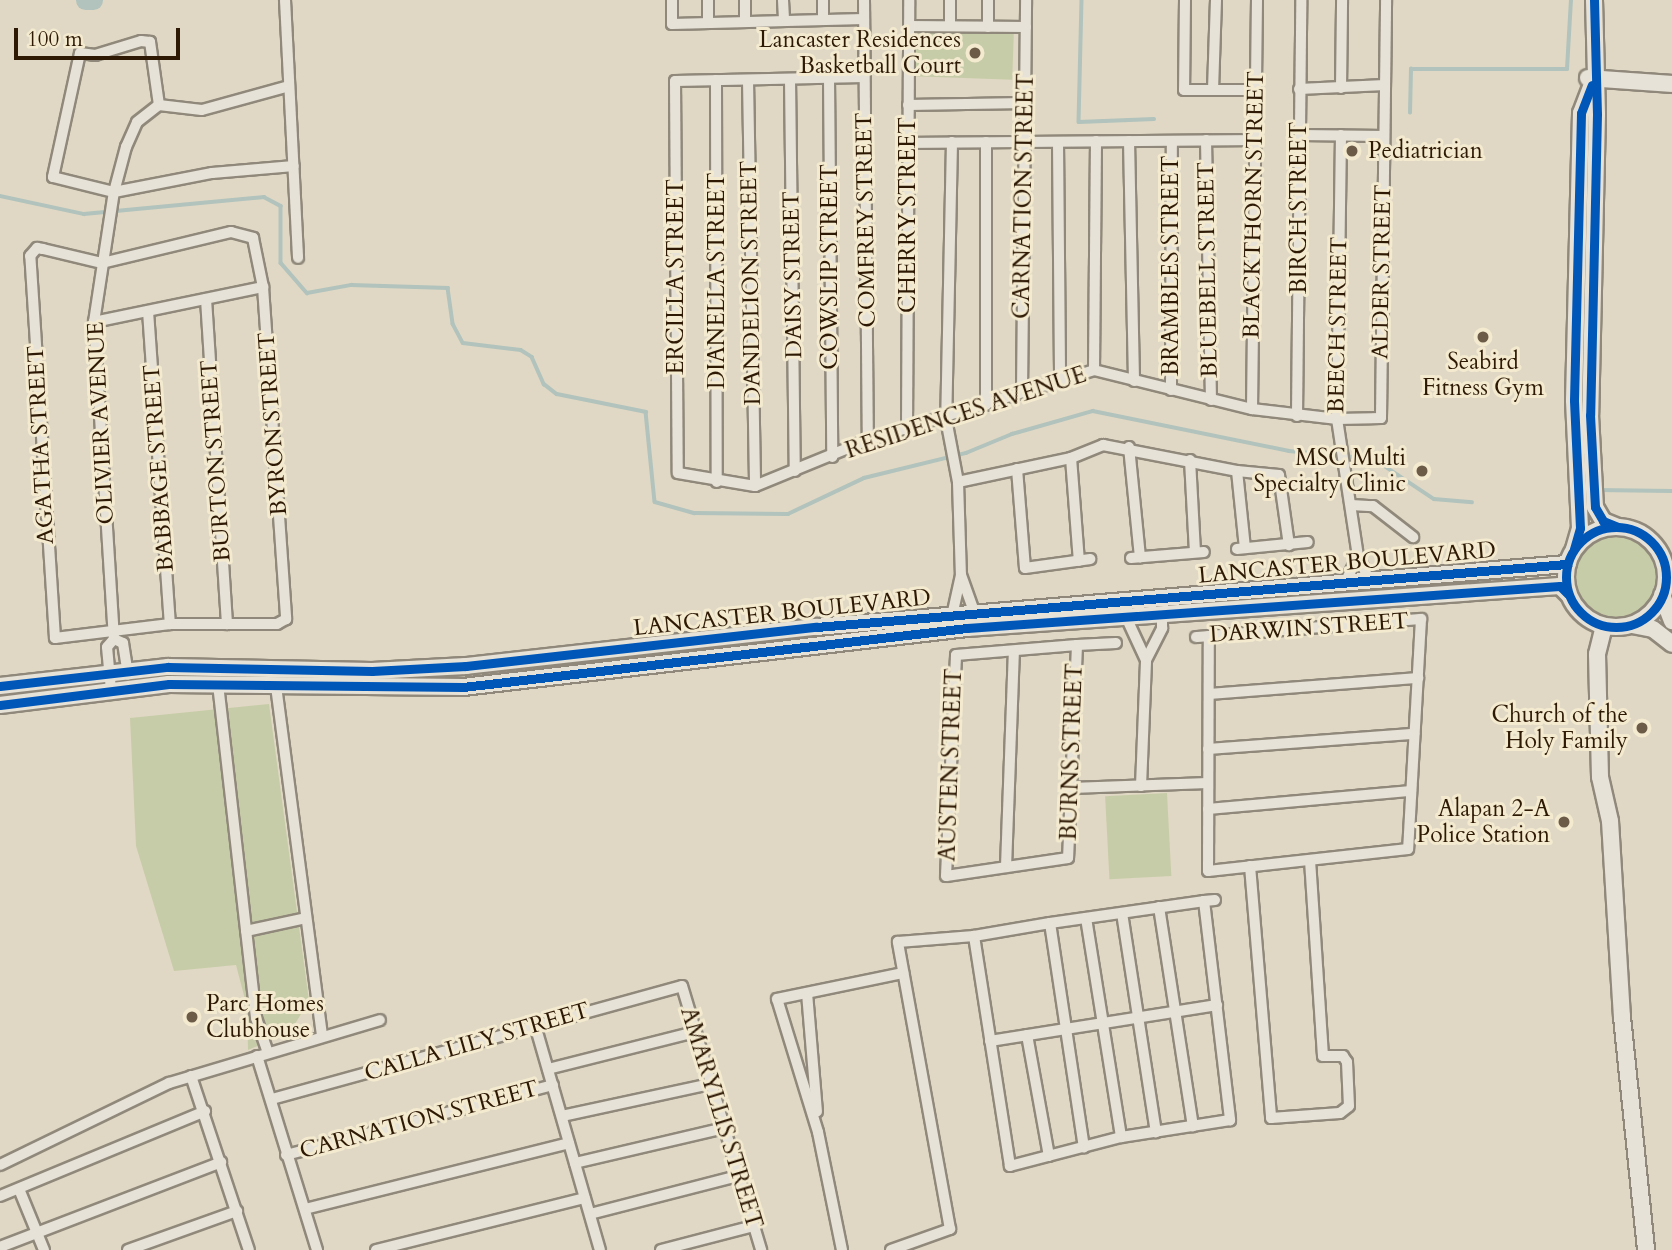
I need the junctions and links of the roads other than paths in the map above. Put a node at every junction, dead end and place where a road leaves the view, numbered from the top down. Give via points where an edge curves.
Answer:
1 (285, 0) edge
2 (672, 0) edge
3 (708, 0) edge
4 (745, 0) edge
5 (783, 0) edge
6 (823, 0) edge
7 (864, 0) edge
8 (909, 0) edge
9 (950, 0) edge
10 (988, 0) edge
11 (1026, 0) edge
12 (1185, 0) edge
13 (1216, 0) edge
14 (1257, 0) edge
15 (1301, 0) edge
16 (1342, 0) edge
17 (1386, 0) edge
18 (1594, 0) edge
19 (864, 19) junction
20 (823, 20) junction
21 (783, 21) junction
22 (745, 22) junction
23 (708, 23) junction
24 (909, 26) junction
25 (950, 26) junction
26 (988, 27) junction
27 (1026, 27) junction
28 (864, 77) junction
29 (830, 78) junction
30 (1591, 78) junction
31 (748, 79) junction
32 (790, 79) junction
33 (716, 80) junction
34 (1672, 84) edge
35 (1385, 85) junction
36 (289, 86) junction
37 (1341, 88) junction
38 (1299, 89) junction
39 (1213, 90) junction
40 (1255, 90) junction
41 (1025, 103) junction
42 (159, 104) junction
43 (908, 104) junction
44 (1300, 135) junction
45 (1341, 135) junction
46 (1384, 136) junction
47 (1255, 140) junction
48 (1096, 141) junction
49 (1129, 141) junction
50 (1172, 141) junction
51 (1206, 141) junction
52 (952, 142) junction
53 (986, 142) junction
54 (1025, 142) junction
55 (1058, 142) junction
56 (908, 143) junction
57 (294, 166) junction
58 (113, 197) junction
59 (298, 258) dead end
60 (102, 263) junction
61 (263, 287) junction
62 (206, 299) junction
63 (148, 311) junction
64 (94, 322) junction
65 (1094, 370) junction
66 (1059, 380) junction
67 (1134, 381) junction
68 (1171, 390) junction
69 (1023, 392) junction
70 (1211, 400) junction
71 (986, 405) junction
72 (1252, 409) junction
73 (1297, 416) junction
74 (1381, 418) joint
75 (946, 419) junction
76 (1337, 423) junction
77 (907, 430) junction
78 (868, 440) junction
79 (1129, 447) junction
80 (832, 457) junction
81 (1072, 458) junction
82 (1189, 460) junction
83 (1017, 468) junction
84 (795, 471) junction
85 (1237, 471) junction
86 (678, 474) joint
87 (717, 482) junction
88 (958, 482) junction
89 (755, 486) junction
90 (1351, 505) junction
91 (1618, 527) junction
92 (1413, 537) dead end
93 (1308, 542) dead end
94 (1289, 545) junction
95 (1574, 549) junction
96 (1358, 556) junction
97 (1567, 564) junction
98 (961, 575) junction
99 (1369, 580) junction
100 (1346, 583) junction
101 (1568, 594) junction
102 (1662, 595) junction
103 (975, 614) junction
104 (1162, 615) junction
105 (952, 616) junction
106 (1126, 617) junction
107 (1672, 621) edge
108 (170, 624) junction
109 (227, 624) junction
110 (1632, 625) junction
111 (1604, 626) junction
112 (113, 636) junction
113 (1209, 636) junction
114 (1196, 637) dead end
115 (1116, 643) dead end
116 (1672, 644) edge
117 (1077, 645) junction
118 (1014, 651) junction
119 (580, 653) junction
120 (1146, 660) junction
121 (127, 669) junction
122 (109, 671) junction
123 (582, 673) junction
124 (1418, 678) junction
125 (218, 684) junction
126 (276, 685) junction
127 (0, 686) edge
128 (129, 688) junction
129 (111, 690) junction
130 (1209, 694) junction
131 (0, 705) edge
132 (1414, 734) junction
133 (1208, 749) junction
134 (1208, 783) junction
135 (1141, 786) junction
136 (1071, 788) junction
137 (1411, 791) junction
138 (1208, 809) junction
139 (1310, 860) junction
140 (1250, 866) junction
141 (1006, 867) junction
142 (1159, 907) junction
143 (1122, 913) junction
144 (306, 918) junction
145 (1086, 918) junction
146 (1050, 923) junction
147 (246, 931) junction
148 (974, 936) junction
149 (903, 972) junction
150 (682, 986) joint
151 (807, 993) junction
152 (1217, 1005) junction
153 (1175, 1012) junction
154 (1139, 1018) junction
155 (380, 1020) dead end
156 (1103, 1023) junction
157 (535, 1025) junction
158 (1066, 1029) junction
159 (695, 1032) junction
160 (1027, 1035) junction
161 (322, 1036) junction
162 (990, 1041) junction
163 (263, 1054) junction
164 (548, 1069) junction
165 (191, 1076) junction
166 (552, 1084) junction
167 (710, 1084) junction
168 (272, 1099) junction
169 (205, 1111) junction
170 (562, 1116) junction
171 (1193, 1126) junction
172 (723, 1128) junction
173 (818, 1132) junction
174 (1156, 1132) junction
175 (1121, 1137) junction
176 (569, 1143) junction
177 (1084, 1147) junction
178 (286, 1155) junction
179 (1049, 1156) junction
180 (222, 1162) junction
181 (575, 1163) junction
182 (0, 1165) edge
183 (738, 1176) junction
184 (19, 1189) junction
185 (0, 1196) edge
186 (585, 1198) junction
187 (305, 1209) junction
188 (237, 1210) junction
189 (590, 1214) junction
190 (754, 1226) junction
191 (37, 1233) junction
192 (0, 1247) edge
193 (44, 1250) edge
194 (128, 1250) edge
195 (249, 1250) edge
196 (317, 1250) edge
197 (376, 1250) edge
198 (600, 1250) edge
199 (661, 1250) edge
200 (761, 1250) edge
201 (842, 1250) edge
202 (891, 1250) edge
203 (1646, 1250) edge

1 - 36 street
2 - 23 street via 672,24
3 - 23 street
4 - 22 street
5 - 21 street
6 - 20 street
7 - 19 street, COMFREY STREET
8 - 24 street, CHERRY STREET
9 - 25 street
10 - 26 street
11 - 27 street, CARNATION STREET
12 - 39 street via 1184,90
13 - 39 street
14 - 40 street, BLACKTHORN STREET
15 - 38 street, BIRCH STREET
16 - 37 street
17 - 35 street, ALDER STREET
18 - 30 main road
19 - 20 street
19 - 28 street, COMFREY STREET
20 - 21 street
21 - 22 street
22 - 23 street
24 - 25 street
24 - 43 street, CHERRY STREET
25 - 26 street
26 - 27 street
27 - 41 street, CARNATION STREET
28 - 29 street
28 - 78 street, COMFREY STREET
29 - 32 street
29 - 80 street, COWSLIP STREET
30 - 34 main road
30 - 91 main road via 1589,401 1593,489 1599,516
30 - 95 main road via 1581,113 1574,400 1580,528
31 - 32 street
31 - 33 street
31 - 89 street, DANDELION STREET
32 - 84 street, DAISY STREET
33 - 86 street, ERCILLA STREET via 675,81
33 - 87 street, DIANELLA STREET
35 - 37 street
35 - 46 street, ALDER STREET
36 - 42 street via 202,110
36 - 57 street
37 - 38 street
38 - 44 street, BIRCH STREET
39 - 40 street
40 - 47 street, BLACKTHORN STREET
41 - 43 street
41 - 54 street, CARNATION STREET
42 - 58 street, OLIVIER AVENUE via 133,128
42 - 58 street via 150,43 141,41 95,55 80,53 53,177
43 - 56 street, CHERRY STREET
44 - 45 street
44 - 73 street, BIRCH STREET
45 - 46 street
45 - 76 street, BEECH STREET
46 - 74 street, ALDER STREET
47 - 51 street
47 - 72 street, BLACKTHORN STREET
48 - 49 street
48 - 55 street
48 - 65 street
49 - 50 street
49 - 67 street
50 - 51 street
50 - 68 street, BRAMBLES STREET
51 - 70 street, BLUEBELL STREET
52 - 53 street
52 - 56 street
52 - 75 street
53 - 54 street
53 - 71 street
54 - 55 street
54 - 69 street, CARNATION STREET
55 - 66 street
56 - 77 street, CHERRY STREET
57 - 58 street via 212,173
57 - 59 street
58 - 60 street, OLIVIER AVENUE
60 - 61 street, BYRON STREET via 231,232 247,233 256,245
60 - 64 street, OLIVIER AVENUE
60 - 112 street, AGATHA STREET via 43,249 33,251 55,638
61 - 62 street
61 - 109 street, BYRON STREET via 286,619 277,624
62 - 63 street
62 - 109 street, BURTON STREET
63 - 64 street
63 - 108 street, BABBAGE STREET
64 - 112 street, OLIVIER AVENUE
65 - 66 street, RESIDENCES AVENUE
65 - 67 street, RESIDENCES AVENUE
66 - 69 street, RESIDENCES AVENUE
67 - 68 street, RESIDENCES AVENUE
68 - 70 street, RESIDENCES AVENUE
69 - 71 street, RESIDENCES AVENUE
70 - 72 street, RESIDENCES AVENUE
71 - 75 street, RESIDENCES AVENUE
72 - 73 street, RESIDENCES AVENUE
73 - 76 street, RESIDENCES AVENUE
74 - 76 street, RESIDENCES AVENUE
75 - 77 street, RESIDENCES AVENUE
75 - 88 street
76 - 90 street, BEECH STREET
77 - 78 street, RESIDENCES AVENUE
78 - 80 street, RESIDENCES AVENUE
79 - 81 street via 1103,444
79 - 82 street
79 - 82 street via 1135,558 1200,552
80 - 84 street, RESIDENCES AVENUE
81 - 83 street
81 - 83 street via 1084,560 1025,568
82 - 85 street
83 - 88 street
84 - 89 street, RESIDENCES AVENUE
85 - 94 street via 1279,475
85 - 94 street via 1241,548
86 - 87 street, RESIDENCES AVENUE
87 - 89 street, RESIDENCES AVENUE
88 - 98 street
90 - 92 street via 1373,506
90 - 96 street, BEECH STREET
91 - 95 main road via 1601,529
91 - 102 main road via 1643,535 1661,556
93 - 94 street
95 - 97 main road
96 - 99 street, BEECH STREET
96 - 100 street
97 - 99 main road, LANCASTER BOULEVARD
97 - 101 main road
98 - 103 street
98 - 105 street
99 - 100 main road, LANCASTER BOULEVARD
100 - 103 main road, LANCASTER BOULEVARD
101 - 104 main road, LANCASTER BOULEVARD via 1560,586
101 - 111 main road via 1582,615
102 - 107 main road
102 - 110 main road via 1650,613
103 - 105 main road, LANCASTER BOULEVARD
104 - 106 main road, LANCASTER BOULEVARD
104 - 120 street via 1162,628
105 - 119 main road, LANCASTER BOULEVARD
106 - 120 street
106 - 123 main road, LANCASTER BOULEVARD via 967,628
108 - 109 street
108 - 112 street
110 - 111 main road
110 - 116 main road via 1653,629
111 - 203 main road via 1597,654 1600,777 1610,821 1622,1017
112 - 121 street, OLIVIER AVENUE via 123,643
112 - 122 street, OLIVIER AVENUE via 107,647
113 - 114 street, DARWIN STREET
113 - 124 street, DARWIN STREET via 1421,620
113 - 130 street
115 - 117 street
117 - 118 street
117 - 136 street, BURNS STREET
118 - 141 street
118 - 141 street, AUSTEN STREET via 956,655 946,876
119 - 121 main road, LANCASTER BOULEVARD via 372,671
119 - 123 main road
120 - 135 street
121 - 122 main road, LANCASTER BOULEVARD
121 - 128 street, OLIVIER AVENUE
122 - 127 main road, LANCASTER BOULEVARD
122 - 129 street, OLIVIER AVENUE
123 - 126 main road, LANCASTER BOULEVARD via 463,687
124 - 130 street
124 - 132 street
125 - 126 main road, LANCASTER BOULEVARD
125 - 128 main road, LANCASTER BOULEVARD
125 - 147 street
126 - 144 street
128 - 129 main road, LANCASTER BOULEVARD
129 - 131 main road, LANCASTER BOULEVARD
130 - 133 street
132 - 133 street
132 - 137 street
133 - 134 street
134 - 135 street
134 - 138 street
135 - 136 street
136 - 141 street, BURNS STREET via 1068,858
137 - 138 street
137 - 139 street via 1408,849
138 - 140 street via 1208,871
139 - 140 street
139 - 140 street via 1323,1056 1346,1059 1347,1111 1271,1118
142 - 143 street
142 - 152 street via 1209,900
142 - 153 street
143 - 145 street
143 - 154 street
144 - 147 street
144 - 161 street
145 - 146 street
145 - 156 street
146 - 148 street
146 - 158 street
147 - 163 street
148 - 149 street via 898,942
148 - 162 street
149 - 151 street
149 - 202 street via 950,1229
150 - 157 street, CALLA LILY STREET
150 - 159 street, AMARYLLIS STREET
151 - 173 street
151 - 173 street via 777,999
152 - 153 street
152 - 171 street via 1230,1120
153 - 154 street
153 - 171 street
154 - 156 street
154 - 174 street
155 - 161 street
156 - 158 street
156 - 175 street
157 - 164 street
157 - 168 street, CALLA LILY STREET
158 - 160 street
158 - 177 street
159 - 164 street
159 - 167 street, AMARYLLIS STREET
160 - 162 street
160 - 179 street
161 - 163 street
162 - 179 street via 1010,1166
163 - 165 street
163 - 168 street
164 - 166 street
165 - 169 street
165 - 182 street
166 - 170 street
166 - 178 street, CARNATION STREET
167 - 170 street
167 - 172 street, AMARYLLIS STREET
168 - 178 street
169 - 180 street
169 - 184 street
170 - 176 street
171 - 174 street
172 - 181 street
172 - 183 street, AMARYLLIS STREET
173 - 201 street
174 - 175 street
175 - 177 street
176 - 181 street
176 - 187 street
177 - 179 street
178 - 187 street
180 - 188 street
180 - 191 street
181 - 186 street
183 - 189 street
183 - 190 street, AMARYLLIS STREET
184 - 185 street
184 - 191 street
186 - 189 street
186 - 197 street
187 - 196 street
188 - 194 street
188 - 195 street
189 - 198 street
190 - 199 street
190 - 200 street, AMARYLLIS STREET
191 - 192 street
191 - 193 street

